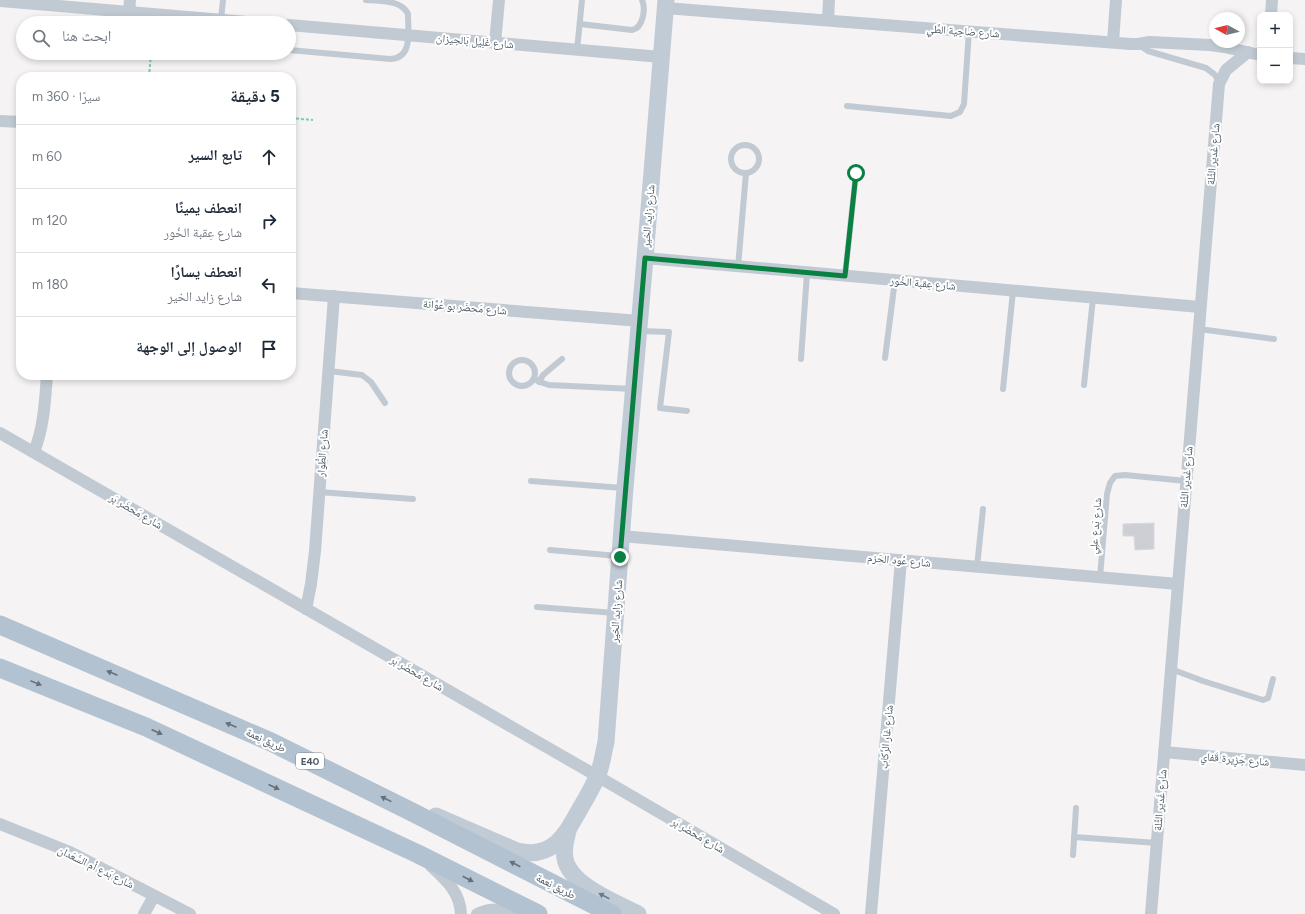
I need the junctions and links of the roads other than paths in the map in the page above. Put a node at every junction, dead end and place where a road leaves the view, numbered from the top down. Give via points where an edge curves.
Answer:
1 (223, 0) edge
2 (366, 0) edge
3 (499, 0) edge
4 (582, 0) edge
5 (642, 0) edge
6 (829, 0) edge
7 (1116, 0) edge
8 (1272, 0) edge
9 (0, 1) edge
10 (665, 4) edge
11 (130, 6) edge
12 (1271, 12) edge
13 (191, 16) edge
14 (221, 16) edge
15 (828, 20) junction
16 (580, 24) junction
17 (296, 27) edge
18 (969, 31) junction
19 (408, 35) junction
20 (1113, 42) junction
21 (495, 43) junction
22 (1138, 44) junction
23 (577, 50) junction
24 (296, 51) edge
25 (1248, 52) junction
26 (1257, 54) edge
27 (661, 57) junction
28 (1293, 58) edge
29 (1305, 59) edge
30 (1219, 84) junction
31 (847, 106) dead end
32 (0, 120) edge
33 (16, 122) edge
34 (746, 173) junction
35 (856, 173) dead end
36 (645, 258) junction
37 (738, 267) junction
38 (807, 273) junction
39 (845, 276) junction
40 (895, 280) junction
41 (1014, 291) junction
42 (296, 293) edge
43 (334, 296) junction
44 (1093, 298) junction
45 (1200, 307) junction
46 (639, 326) junction
47 (1198, 329) junction
48 (1274, 339) dead end
49 (886, 358) dead end
50 (562, 359) dead end
51 (800, 359) dead end
52 (329, 371) junction
53 (47, 380) edge
54 (536, 380) junction
55 (1084, 385) dead end
56 (1003, 389) dead end
57 (633, 390) junction
58 (385, 403) dead end
59 (687, 411) dead end
60 (0, 433) edge
61 (34, 452) junction
62 (531, 481) dead end
63 (1186, 481) junction
64 (625, 488) junction
65 (319, 492) junction
66 (413, 499) dead end
67 (983, 509) dead end
68 (621, 536) junction
69 (550, 550) dead end
70 (620, 557) junction
71 (901, 560) junction
72 (977, 567) junction
73 (1100, 577) junction
74 (1178, 584) junction
75 (537, 607) dead end
76 (306, 609) junction
77 (615, 613) junction
78 (0, 625) edge
79 (0, 668) edge
80 (1171, 669) junction
81 (1273, 679) dead end
82 (1164, 752) junction
83 (1305, 765) edge
84 (597, 776) junction
85 (1076, 808) dead end
86 (410, 811) junction
87 (0, 824) edge
88 (568, 831) junction
89 (1074, 837) junction
90 (1157, 843) junction
91 (418, 854) junction
92 (1073, 855) dead end
93 (154, 896) junction
94 (144, 914) edge
95 (190, 914) edge
96 (461, 914) edge
97 (477, 914) edge
98 (523, 914) edge
99 (538, 914) edge
100 (612, 914) edge
101 (638, 914) edge
102 (834, 914) edge
103 (871, 914) edge
104 (1151, 914) edge

1 - 14 lane
2 - 19 lane via 403,5 408,14
3 - 21 street
4 - 16 lane
5 - 16 lane via 644,4 641,24 636,30
6 - 15 street
7 - 20 street
8 - 12 street
9 - 11 street
10 - 15 street, شارع ضاحِية الطَّي
10 - 27 street, شارع زايد الخير
11 - 13 street
15 - 18 street, شارع ضاحِية الطَّي
16 - 23 lane
17 - 19 street, شارع غَلِيل بَالجيزان
18 - 20 street, شارع ضاحِية الطَّي
18 - 31 lane via 964,104 960,112 951,116
19 - 21 street, شارع غَلِيل بَالجيزان
19 - 24 lane via 406,50 396,59
20 - 22 street, شارع ضاحِية الطَّي
21 - 23 street, شارع غَلِيل بَالجيزان
22 - 25 street, شارع ضاحِية الطَّي via 1157,42 1230,48
22 - 30 lane via 1148,51 1206,68 1214,74
23 - 27 street, شارع غَلِيل بَالجيزان
25 - 26 street, شارع ضاحِية الطَّي
25 - 30 street, شارع غَدير الثَّلة via 1226,70
27 - 36 street, شارع زايد الخير
28 - 29 street
30 - 45 street, شارع غَدير الثَّلة
32 - 33 street
34 - 34 lane via 754,169 759,162 758,153 753,147 744,145 736,148 732,155 732,164 738,171
34 - 37 lane
35 - 39 lane
36 - 37 street, شارع عِقبة الخُور
36 - 46 street, شارع زايد الخير
37 - 38 street, شارع عِقبة الخُور
38 - 39 street, شارع عِقبة الخُور
38 - 51 lane
39 - 40 street, شارع عِقبة الخُور
40 - 41 street, شارع عِقبة الخُور
40 - 49 lane
41 - 44 street, شارع عِقبة الخُور
41 - 56 lane
42 - 43 street, شارع مَحضَر بو عُوَّانة
43 - 46 street, شارع مَحضَر بو عُوَّانة
43 - 52 street, شارع الطُّوار
44 - 45 street, شارع عِقبة الخُور
44 - 55 lane
45 - 47 street, شارع غَدير الثَّلة
46 - 57 street, شارع زايد الخير
46 - 59 lane via 669,332 660,408
47 - 48 lane
47 - 63 street, شارع غَدير الثَّلة
50 - 54 lane
52 - 58 lane via 362,375 371,382
52 - 65 street, شارع الطُّوار
53 - 61 street via 42,427
54 - 54 lane via 535,370 528,361 515,361 510,367 508,375 512,382 520,386
54 - 57 lane via 549,385
57 - 64 street, شارع زايد الخير
60 - 61 street, شارع مَحضَر بَر
61 - 76 street, شارع مَحضَر بَر
62 - 64 lane
63 - 73 lane, شارع بَدع علِي via 1115,476 1107,494
63 - 74 street, شارع غَدير الثَّلة
64 - 68 street, شارع زايد الخير
65 - 66 lane
65 - 76 street, شارع الطُّوار via 311,584
67 - 72 lane
68 - 70 street, شارع زايد الخير
68 - 71 street, شارع عُود الحَزم
69 - 70 lane
70 - 77 street, شارع زايد الخير
71 - 72 street, شارع عُود الحَزم
71 - 103 street, شارع غار الرِّكاب
72 - 73 street, شارع عُود الحَزم
73 - 74 street, شارع عُود الحَزم
74 - 80 street, شارع غَدير الثَّلة
75 - 77 lane
76 - 84 street, شارع مَحضَر بَر
77 - 84 street, شارع زايد الخير via 606,742
86 -> 78 main road, طريق نِعمة / E40 via 271,742
79 -> 91 main road via 146,727
80 - 81 lane via 1263,700 1268,698
80 - 82 street, شارع غَدير الثَّلة
82 - 83 street, شارع جَزِيرة قَفاي
82 - 90 street, شارع غَدير الثَّلة
84 - 88 street, شارع زايد الخير
84 - 102 street, شارع مَحضَر بَر
85 - 89 lane
86 - 88 street via 447,820 528,854 550,848
100 -> 86 main road, طريق نِعمة / E40
87 - 93 street, شارع بَدع أم السَّعَدان via 70,852
101 -> 88 street via 585,886 576,878 565,858
89 - 90 lane
89 - 92 lane
90 - 104 street, شارع غَدير الثَّلة
91 - 96 street via 453,888
91 -> 99 main road
93 - 94 street
93 - 95 street, شارع بَدع أم السَّعَدان
97 - 98 street via 484,910 500,909

